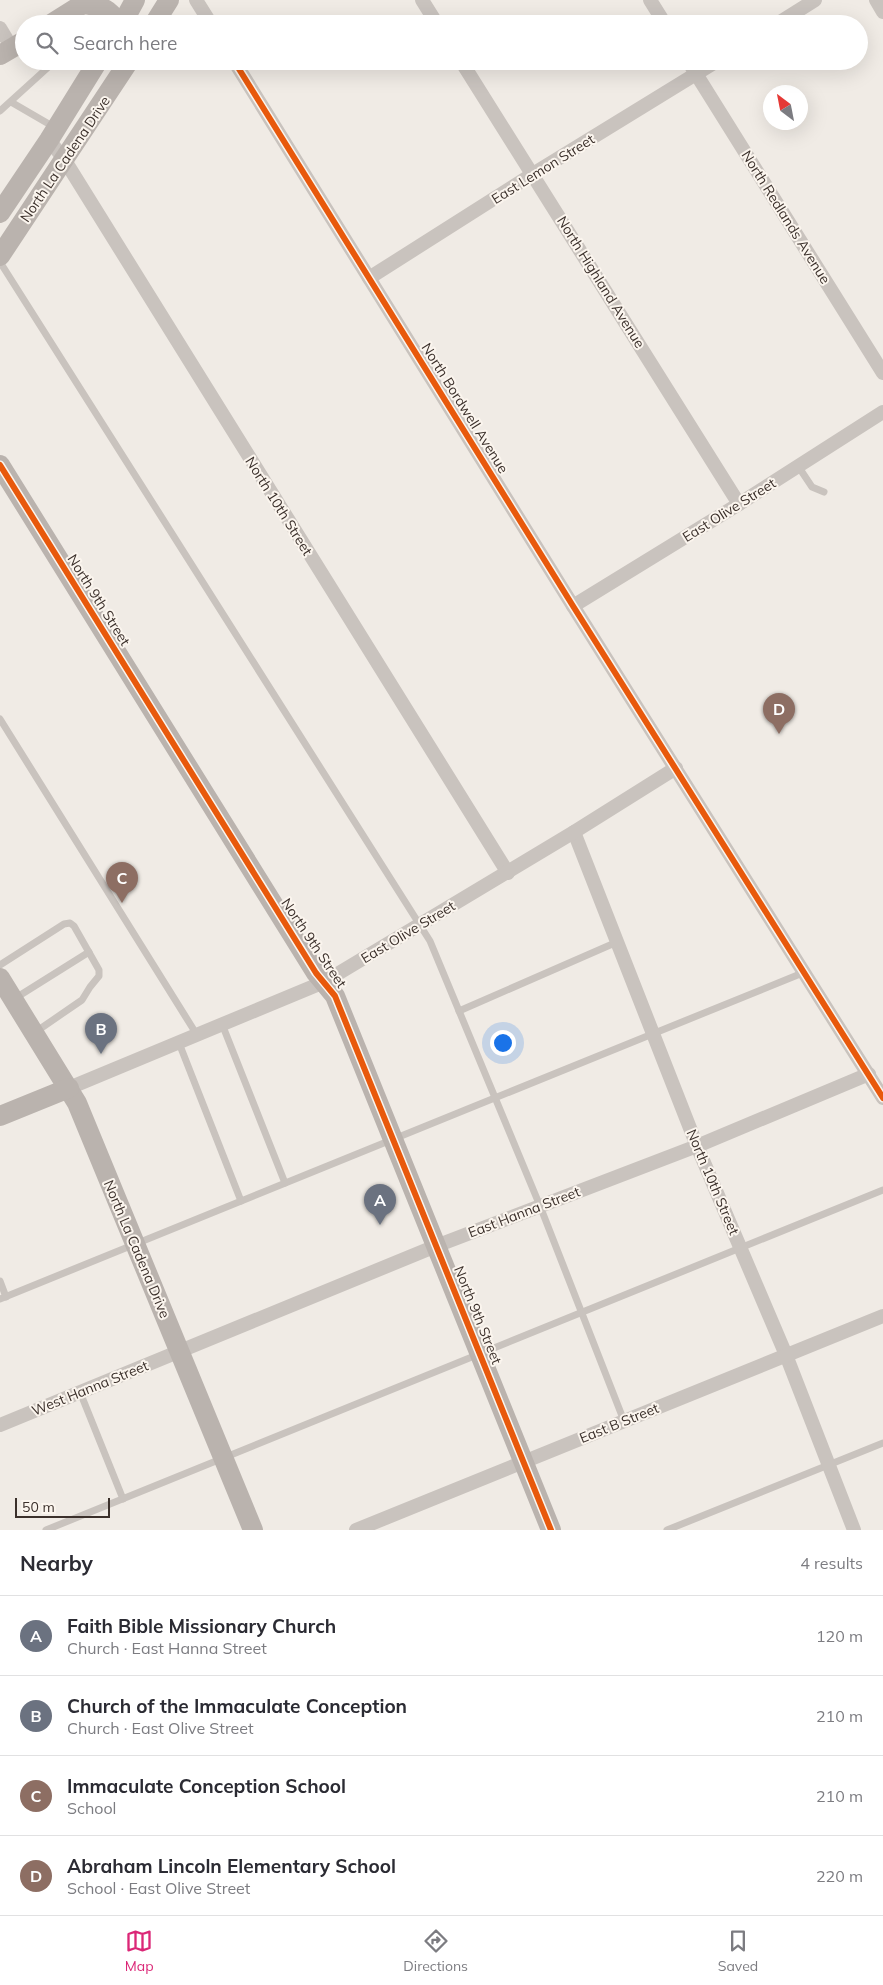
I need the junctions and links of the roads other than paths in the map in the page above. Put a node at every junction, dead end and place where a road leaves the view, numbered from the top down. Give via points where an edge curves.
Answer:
1 (135, 0) edge
2 (169, 0) edge
3 (196, 0) edge
4 (422, 0) edge
5 (650, 0) edge
6 (815, 0) edge
7 (876, 0) edge
8 (86, 2) edge
9 (883, 12) edge
10 (70, 15) edge
11 (114, 15) edge
12 (126, 15) edge
13 (160, 15) edge
14 (205, 15) edge
15 (432, 15) edge
16 (659, 15) edge
17 (791, 15) edge
18 (0, 28) edge
19 (12, 48) edge
20 (45, 70) edge
21 (92, 70) edge
22 (123, 70) edge
23 (240, 70) edge
24 (467, 70) edge
25 (694, 70) edge
26 (702, 70) edge
27 (696, 74) junction
28 (12, 102) junction
29 (0, 111) edge
30 (53, 134) junction
31 (64, 159) junction
32 (533, 174) junction
33 (0, 213) edge
34 (0, 256) edge
35 (0, 262) edge
36 (369, 278) junction
37 (883, 372) edge
38 (883, 412) edge
39 (0, 465) edge
40 (798, 466) junction
41 (824, 492) dead end
42 (739, 504) junction
43 (573, 606) junction
44 (0, 719) edge
45 (676, 768) junction
46 (574, 832) junction
47 (508, 872) junction
48 (419, 925) junction
49 (617, 942) junction
50 (89, 952) junction
51 (0, 965) edge
52 (805, 972) junction
53 (0, 978) edge
54 (324, 982) junction
55 (13, 999) junction
56 (458, 1011) junction
57 (222, 1024) junction
58 (34, 1033) junction
59 (653, 1034) junction
60 (197, 1035) junction
61 (179, 1044) junction
62 (869, 1074) junction
63 (69, 1088) junction
64 (495, 1098) junction
65 (883, 1098) edge
66 (0, 1116) edge
67 (393, 1140) junction
68 (697, 1146) junction
69 (285, 1183) junction
70 (883, 1190) edge
71 (241, 1201) junction
72 (540, 1206) junction
73 (135, 1244) junction
74 (436, 1246) junction
75 (740, 1248) junction
76 (0, 1281) edge
77 (3, 1298) edge
78 (581, 1313) junction
79 (883, 1316) edge
80 (180, 1352) junction
81 (480, 1354) junction
82 (786, 1355) junction
83 (80, 1392) junction
84 (624, 1421) junction
85 (0, 1425) edge
86 (883, 1442) edge
87 (223, 1458) junction
88 (524, 1461) junction
89 (829, 1464) junction
90 (123, 1499) junction
91 (46, 1530) edge
92 (253, 1530) edge
93 (356, 1530) edge
94 (552, 1530) edge
95 (667, 1530) edge
96 (854, 1530) edge

1 - 12 street
2 - 13 street
3 - 14 street
4 - 15 street
5 - 16 street
6 - 17 street
7 - 9 street
8 - 10 street
8 - 11 street via 105,8
18 - 19 street
20 - 28 lane
21 - 30 street, North La Cadena Drive
22 - 31 street, North La Cadena Drive
23 - 36 street, North Bordwell Avenue
24 - 32 street, North Highland Avenue
25 - 27 street, North Redlands Avenue
26 - 27 street, East Lemon Street
27 - 32 street, East Lemon Street
27 - 37 street, North Redlands Avenue
28 - 29 lane
28 - 30 lane via 39,119
30 - 31 street, North 10th Street
30 - 33 street, North La Cadena Drive
31 - 34 street, North La Cadena Drive
31 - 47 street, North 10th Street
32 - 36 street, East Lemon Street
32 - 42 street, North Highland Avenue
35 - 48 lane
36 - 43 street, North Bordwell Avenue
38 - 40 street, East Olive Street
39 - 54 street, North 9th Street
40 - 41 lane via 812,487
40 - 42 street, East Olive Street
42 - 43 street, East Olive Street
43 - 45 street, North Bordwell Avenue
44 - 60 lane
45 - 46 street, East Olive Street
45 - 52 street, North Bordwell Avenue
46 - 47 street, East Olive Street
46 - 49 street, North 10th Street
47 - 48 street, East Olive Street
48 - 54 street, East Olive Street
48 - 56 lane via 430,941
49 - 56 lane
49 - 59 street, North 10th Street
50 - 51 lane via 74,926 64,924
50 - 55 lane
50 - 58 lane via 99,976 82,1000
52 - 59 lane
52 - 62 street, North Bordwell Avenue
53 - 55 street, North La Cadena Drive
54 - 57 street, East Olive Street
54 - 67 street, North 9th Street via 335,996
55 - 58 street, North La Cadena Drive
56 - 64 lane
57 - 60 street, East Olive Street
57 - 69 lane
58 - 63 street, North La Cadena Drive
59 - 64 lane
59 - 68 street, North 10th Street
60 - 61 street, East Olive Street
61 - 63 street, East Olive Street
61 - 71 lane
62 - 65 street, North Bordwell Avenue
62 - 68 street, East Hanna Street
63 - 66 street
63 - 73 street, North La Cadena Drive
64 - 67 lane
64 - 72 lane
67 - 69 lane
67 - 74 street, North 9th Street
68 - 72 street, East Hanna Street
68 - 75 street, North 10th Street
69 - 71 lane
70 - 75 lane
71 - 73 lane
72 - 74 street, East Hanna Street
72 - 78 lane
73 - 77 lane
73 - 80 street, North La Cadena Drive
74 - 80 street, East Hanna Street
74 - 81 street, North 9th Street
75 - 78 lane
75 - 82 street, North 10th Street
76 - 77 lane
78 - 81 lane
78 - 84 lane
79 - 82 street, East B Street
80 - 83 street, West Hanna Street
80 - 87 street, North La Cadena Drive
81 - 87 lane
81 - 88 street, North 9th Street
82 - 84 street, East B Street
82 - 89 street, North 10th Street
83 - 85 street, West Hanna Street
83 - 90 lane
84 - 88 street, East B Street
86 - 89 lane
87 - 90 lane
87 - 92 street, North La Cadena Drive
88 - 93 street, East B Street
88 - 94 street, North 9th Street
89 - 95 lane
89 - 96 street, North 10th Street
90 - 91 lane

